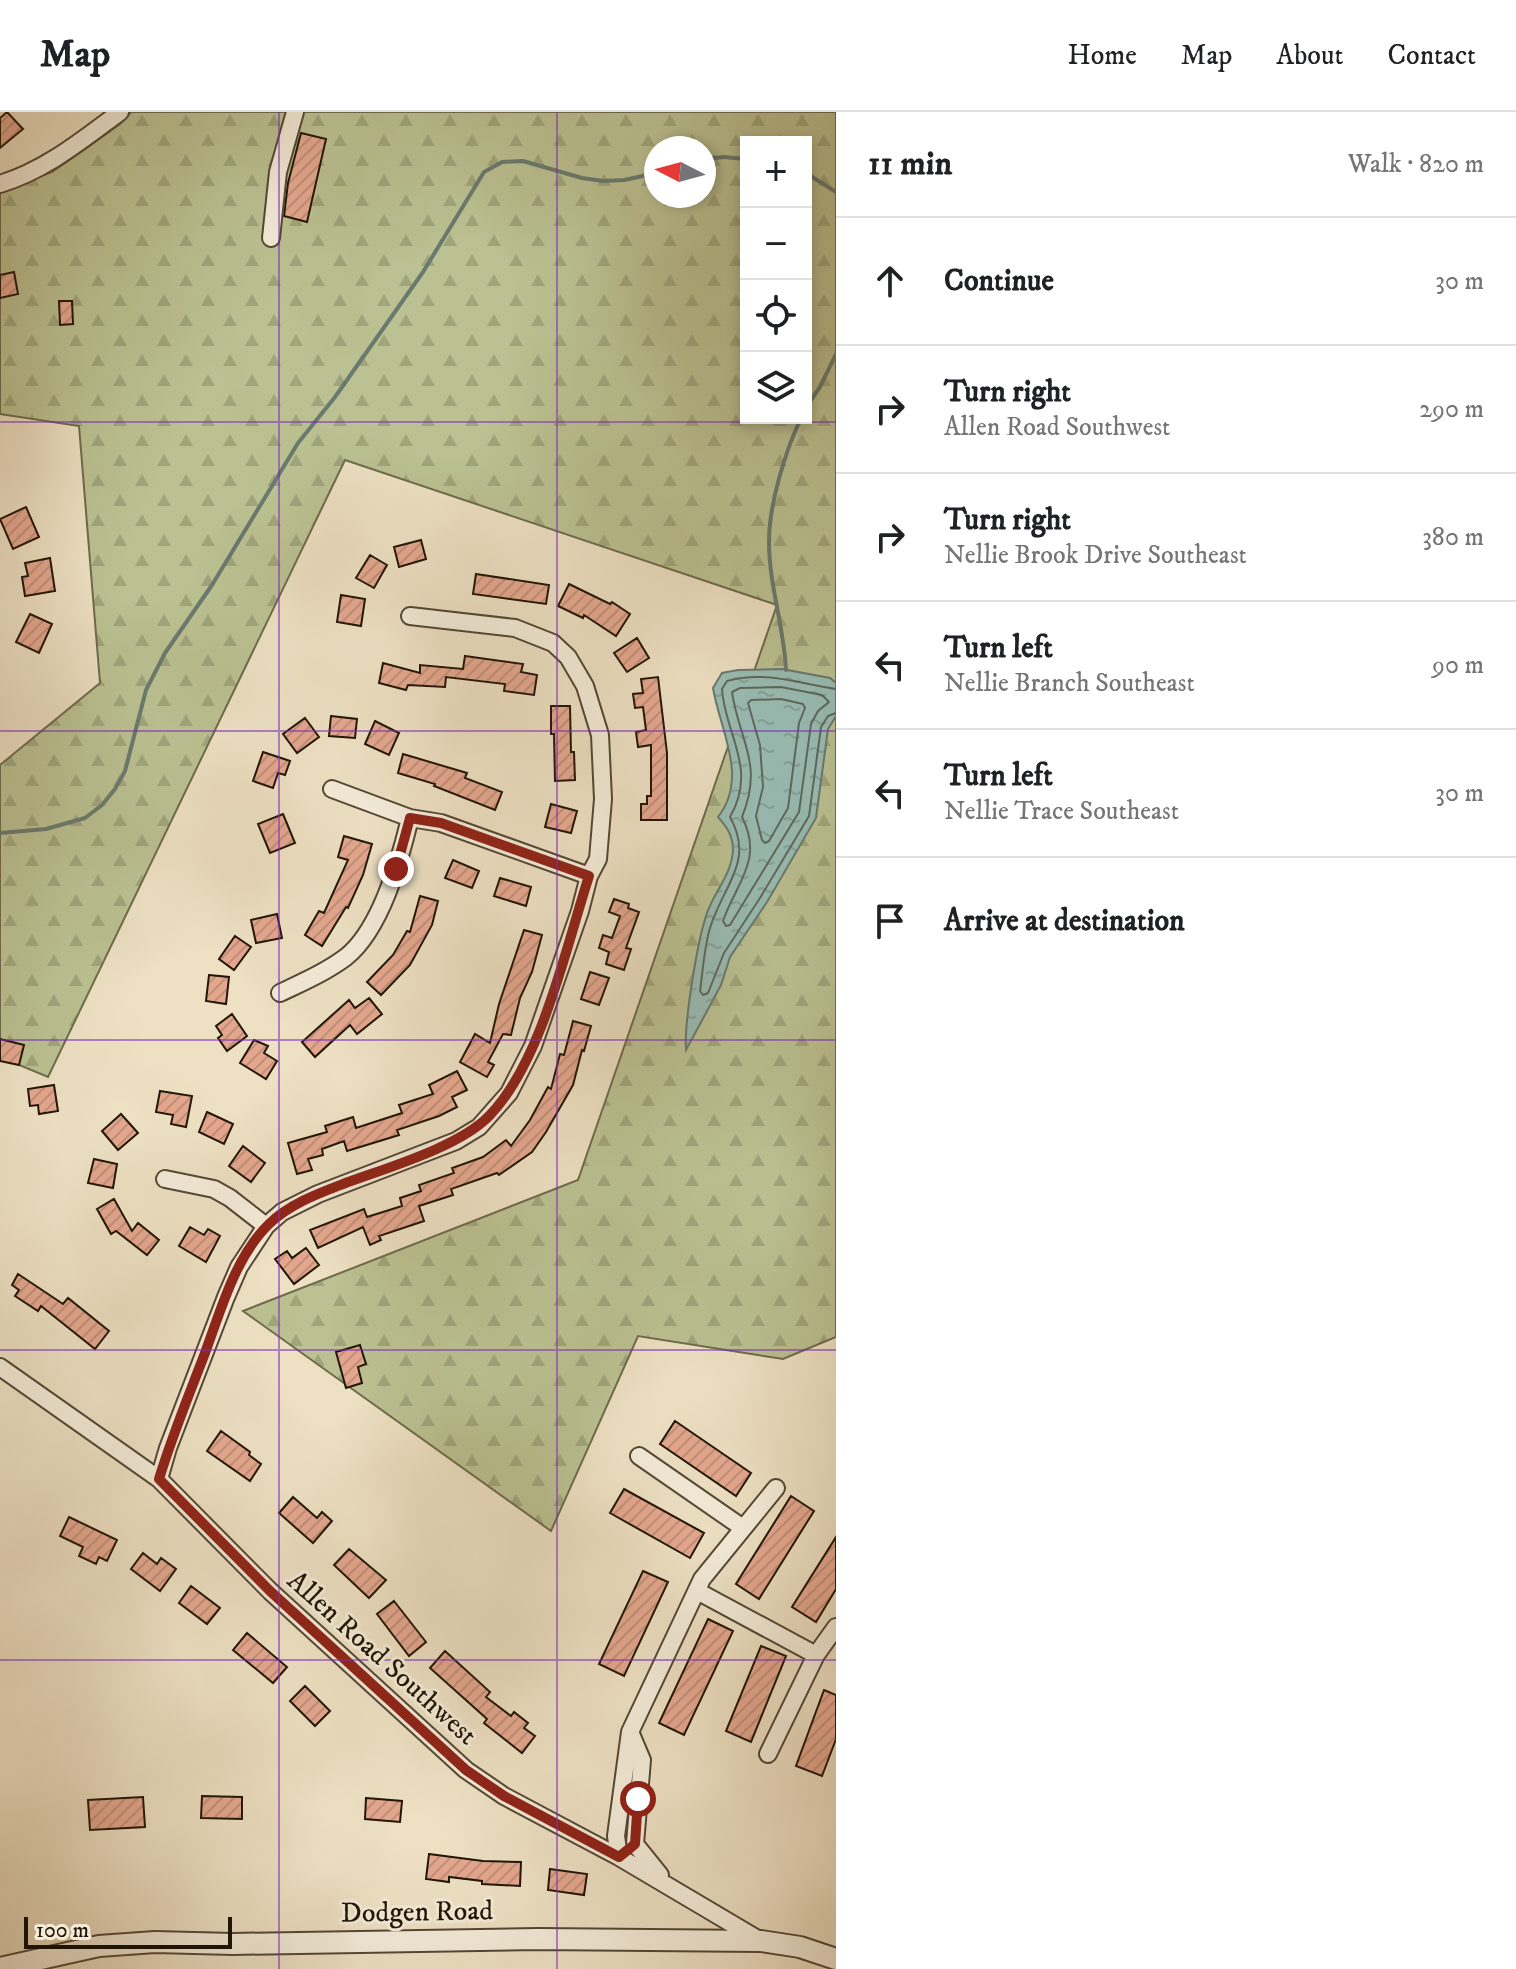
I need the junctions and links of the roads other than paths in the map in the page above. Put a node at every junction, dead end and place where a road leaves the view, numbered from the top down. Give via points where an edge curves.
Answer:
1 (120, 112) edge
2 (295, 112) edge
3 (0, 184) edge
4 (271, 238) dead end
5 (410, 616) dead end
6 (332, 789) dead end
7 (410, 818) junction
8 (589, 876) junction
9 (280, 993) dead end
10 (165, 1179) dead end
11 (266, 1226) junction
12 (0, 1367) edge
13 (639, 1456) dead end
14 (159, 1479) junction
15 (776, 1488) dead end
16 (743, 1528) junction
17 (697, 1591) junction
18 (836, 1627) edge
19 (816, 1655) junction
20 (630, 1732) junction
21 (768, 1754) dead end
22 (621, 1791) junction
23 (639, 1795) junction
24 (635, 1844) junction
25 (619, 1857) junction
26 (675, 1890) junction
27 (761, 1941) junction
28 (836, 1959) edge
29 (0, 1968) edge

1 - 3 street via 63,154
2 - 4 street via 278,172
5 - 8 street via 515,628 553,643 568,657 585,686 600,735 602,830 598,859
6 - 7 street
7 - 8 street via 441,823
7 - 9 street via 389,888 362,939 319,975
8 - 11 street via 533,1046 509,1093 492,1113 456,1141 318,1194
10 - 11 street via 214,1189
11 - 14 street via 226,1297
12 - 14 street, Allen Road Southwest
13 - 16 street
14 - 25 street, Allen Road Southwest via 270,1591 466,1770
15 - 16 street
16 - 17 street
17 - 19 street
17 - 20 street
18 - 19 street
19 - 21 street
20 - 22 street
20 - 23 street via 642,1760
22 - 23 street
22 - 25 street
23 - 24 street
24 - 25 street
24 - 26 street
25 - 26 street, Allen Road Southwest
26 - 27 street, Allen Road Southwest
27 - 28 street, Dodgen Road
27 - 29 street, Dodgen Road via 155,1942 99,1946

